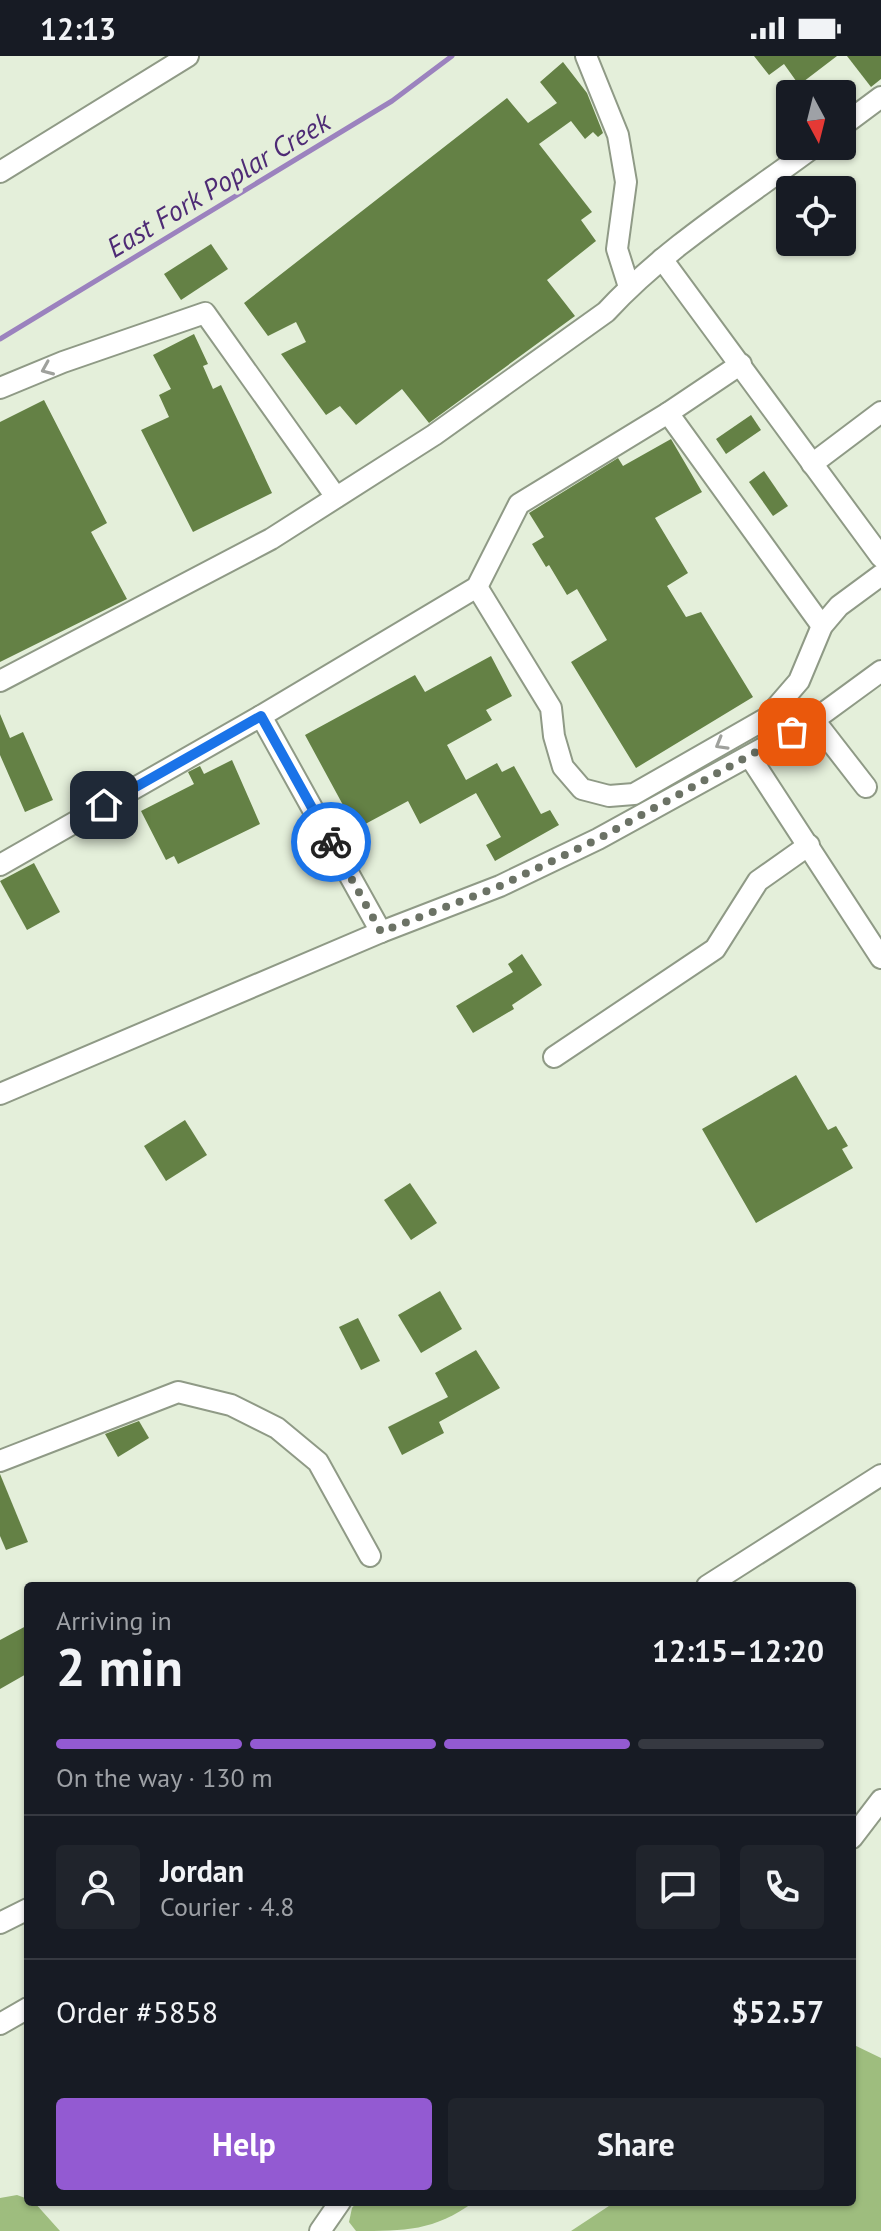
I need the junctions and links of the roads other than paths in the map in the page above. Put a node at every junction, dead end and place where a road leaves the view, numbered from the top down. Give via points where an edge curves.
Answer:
1 (188, 56) edge
2 (586, 56) edge
3 (881, 97) edge
4 (856, 116) edge
5 (796, 160) edge
6 (0, 172) edge
7 (662, 259) junction
8 (629, 287) junction
9 (741, 364) junction
10 (0, 388) edge
11 (881, 412) edge
12 (668, 413) junction
13 (812, 464) junction
14 (336, 497) junction
15 (881, 557) edge
16 (881, 575) edge
17 (477, 587) junction
18 (822, 626) junction
19 (881, 671) edge
20 (0, 681) edge
21 (261, 716) junction
22 (814, 720) junction
23 (750, 757) junction
24 (866, 787) dead end
25 (809, 845) junction
26 (0, 865) edge
27 (381, 932) junction
28 (881, 958) edge
29 (554, 1057) dead end
30 (0, 1094) edge
31 (0, 1461) edge
32 (881, 1475) edge
33 (370, 1556) dead end
34 (713, 1582) edge
35 (881, 1800) edge
36 (856, 1833) edge
37 (24, 1911) edge
38 (0, 1923) edge
39 (24, 2010) edge
40 (0, 2024) edge
41 (337, 2206) edge
42 (320, 2231) edge

1 - 6 street
2 - 8 street via 618,135 626,182 617,249
3 - 4 street
5 - 7 street
7 - 8 street
7 - 9 street
8 - 14 street via 594,321 434,435
9 - 12 street
9 - 13 street
14 -> 10 street via 205,313
11 - 13 street
12 - 17 street via 519,504
12 - 18 street
13 - 15 street
14 - 20 street via 271,539
16 - 18 street via 839,606
18 -> 17 street via 799,681 767,718 634,794 609,796 582,789 563,767 551,708
17 - 21 street
19 - 22 street
21 - 26 street
21 - 27 street
22 - 23 street
22 - 24 street
23 - 25 street
23 - 27 street via 500,886
25 - 28 street
25 - 29 street via 758,881 715,949
27 - 30 street
31 - 33 street via 178,1392 231,1405 277,1428 318,1462
32 - 34 street
35 - 36 street
37 - 38 street
39 - 40 street
41 - 42 street

